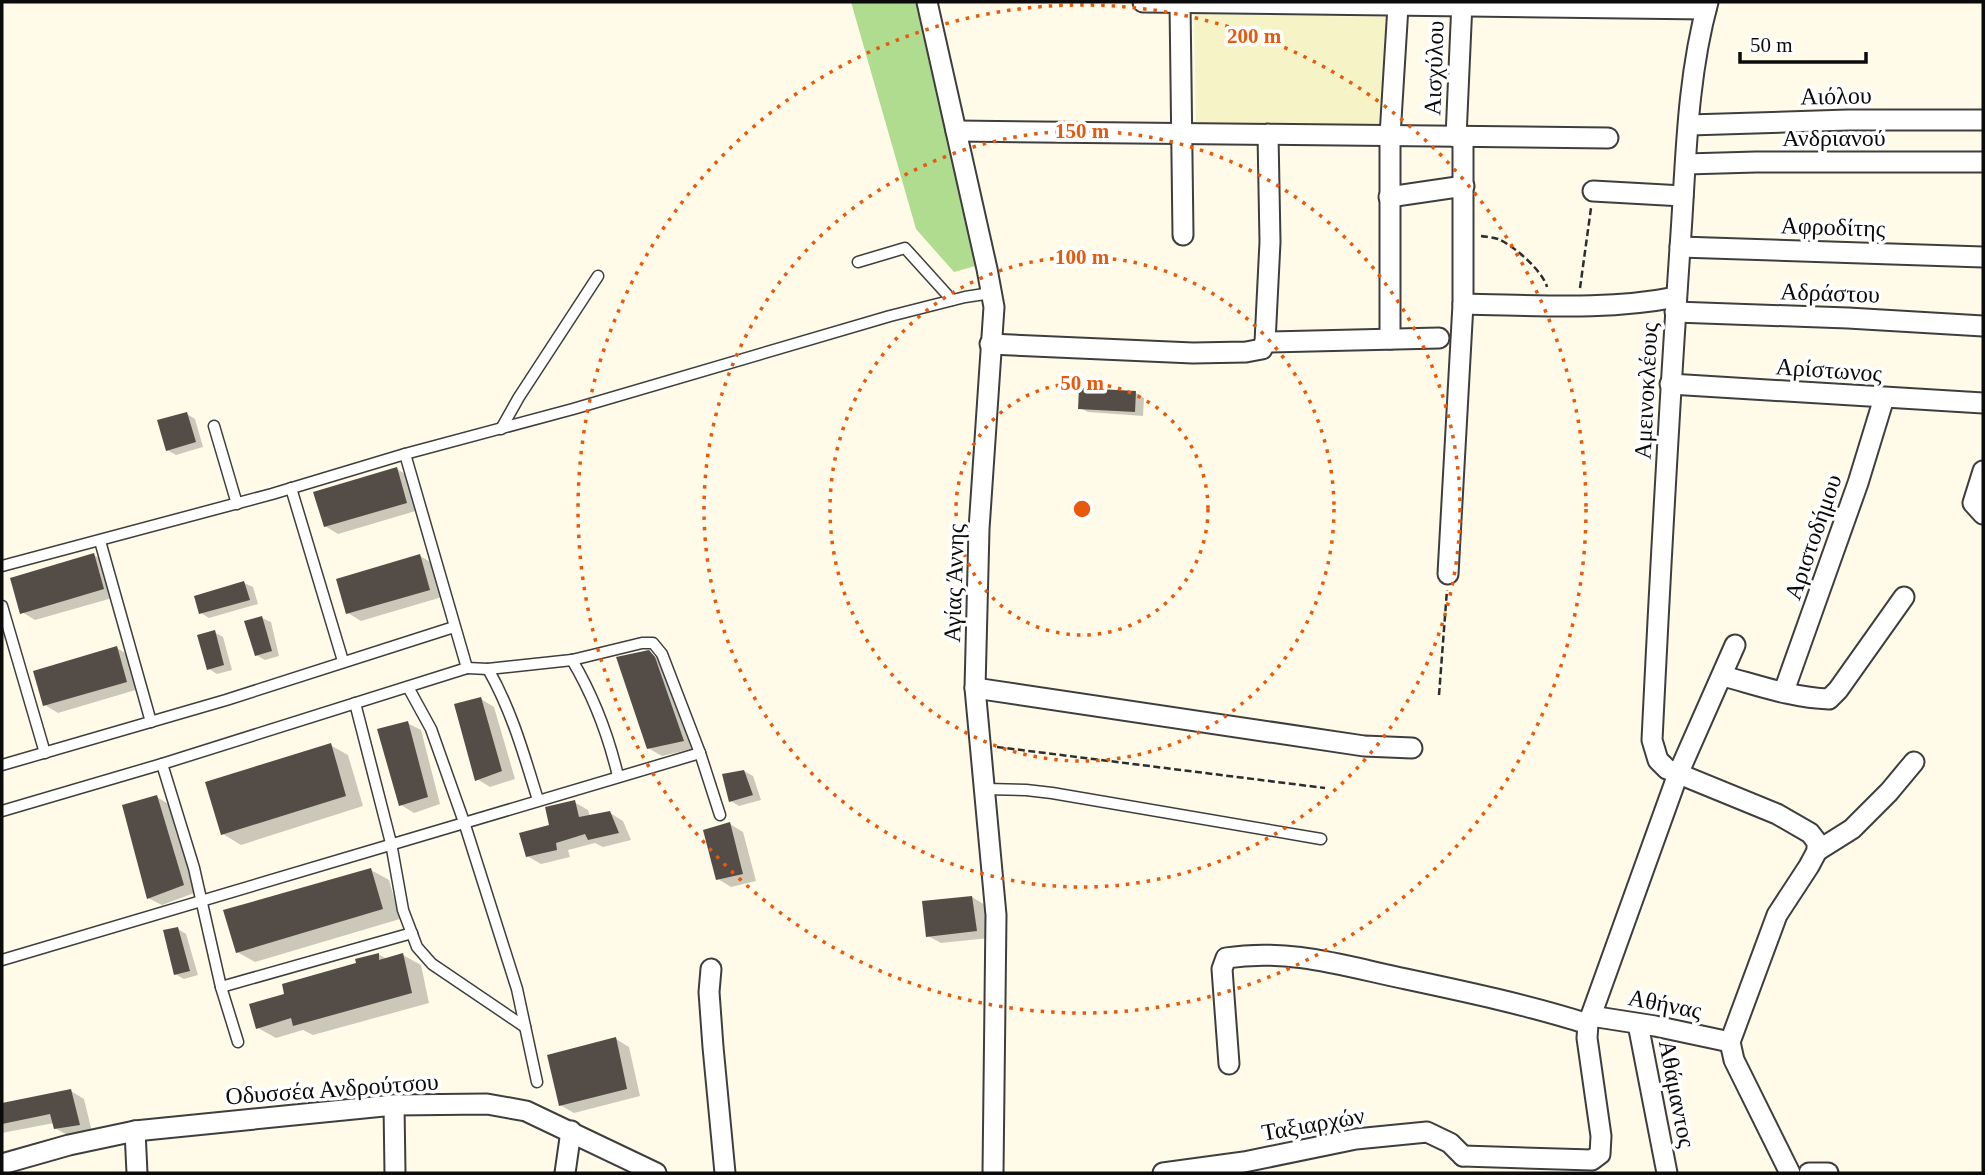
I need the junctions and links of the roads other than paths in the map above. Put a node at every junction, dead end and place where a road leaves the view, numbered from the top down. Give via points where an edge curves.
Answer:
1 (927, 2) edge
2 (1143, 2) edge
3 (1180, 3) edge
4 (1461, 5) edge
5 (1707, 5) edge
6 (1398, 6) junction
7 (1983, 120) edge
8 (1689, 125) junction
9 (956, 131) junction
10 (1181, 133) junction
11 (1268, 134) junction
12 (1390, 136) junction
13 (1459, 137) junction
14 (1608, 138) dead end
15 (1983, 162) edge
16 (1686, 164) junction
17 (1464, 186) junction
18 (1593, 191) road end
19 (1683, 196) junction
20 (1389, 197) junction
21 (1183, 235) dead end
22 (1680, 247) junction
23 (1983, 257) edge
24 (858, 262) dead end
25 (598, 276) dead end
26 (991, 293) junction
27 (952, 300) junction
28 (1463, 304) junction
29 (1676, 304) junction
30 (1983, 326) edge
31 (1439, 338) dead end
32 (1390, 339) junction
33 (1265, 342) junction
34 (990, 344) junction
35 (1671, 384) junction
36 (1884, 398) junction
37 (1983, 403) edge
38 (215, 426) dead end
39 (500, 429) junction
40 (405, 454) junction
41 (291, 488) junction
42 (237, 503) junction
43 (100, 541) junction
44 (2, 566) edge
45 (1448, 574) road end
46 (1904, 597) dead end
47 (2, 606) edge
48 (454, 626) junction
49 (1735, 645) dead end
50 (572, 660) junction
51 (343, 661) junction
52 (467, 668) junction
53 (488, 669) junction
54 (1723, 676) junction
55 (408, 687) junction
56 (975, 688) junction
57 (1784, 691) junction
58 (355, 704) junction
59 (151, 722) junction
60 (1412, 748) dead end
61 (700, 752) junction
62 (45, 753) junction
63 (1914, 762) dead end
64 (162, 764) junction
65 (2, 765) edge
66 (1678, 774) junction
67 (618, 776) junction
68 (985, 789) junction
69 (538, 800) junction
70 (2, 811) edge
71 (720, 815) dead end
72 (464, 822) junction
73 (1321, 839) dead end
74 (391, 843) junction
75 (1817, 851) junction
76 (200, 902) junction
77 (412, 933) junction
78 (2, 960) edge
79 (711, 969) dead end
80 (221, 987) junction
81 (1590, 1020) junction
82 (1639, 1024) junction
83 (525, 1027) junction
84 (238, 1042) dead end
85 (1730, 1042) junction
86 (1229, 1064) dead end
87 (537, 1082) dead end
88 (394, 1105) junction
89 (135, 1130) junction
90 (571, 1131) junction
91 (1600, 1154) junction
92 (2, 1164) edge
93 (1464, 1165) edge
94 (137, 1173) edge
95 (395, 1173) edge
96 (565, 1173) edge
97 (656, 1173) edge
98 (725, 1173) edge
99 (993, 1173) edge
100 (1163, 1173) edge
101 (1605, 1173) edge
102 (1667, 1173) edge
103 (1790, 1173) edge
104 (1809, 1173) edge
105 (1828, 1173) edge

1 - 9 street, Αγίας Άννης
2 - 3 street
3 - 6 street
3 - 10 street
4 - 5 street
4 - 6 street
4 - 13 street, Αισχύλου
5 - 8 street, Αμεινοκλέους via 1693,65
6 - 12 street
7 - 8 street, Αιόλου
8 - 16 street, Αμεινοκλέους
9 - 10 street
9 - 26 street, Αγίας Άννης
10 - 11 street
10 - 21 street
11 - 12 street
11 - 33 street via 1270,242
12 - 13 street
12 - 20 street
13 - 14 street
13 - 17 street, Αισχύλου
15 - 16 street, Ανδριανού
16 - 19 street, Αμεινοκλέους
17 - 20 street
17 - 28 street, Αισχύλου
18 - 19 street
19 - 22 street, Αμεινοκλέους
20 - 32 street
22 - 23 street, Αφροδίτης
22 - 29 street, Αμεινοκλέους
24 - 27 lane via 905,248
25 - 39 lane
26 - 27 lane
26 - 34 street, Αγίας Άννης
27 - 39 lane
28 - 29 street, Αδράστου
28 - 45 street, Αισχύλου
29 - 30 street, Αδράστου
29 - 35 street, Αμεινοκλέους
31 - 32 street
32 - 33 street
33 - 34 street via 1262,349 1246,352 1193,353
34 - 56 street, Αγίας Άννης
35 - 36 street, Αρίστωνος
35 - 66 street, Αμεινοκλέους via 1652,740 1658,760
36 - 37 street, Αρίστωνος
36 - 57 street, Αριστοδήμου
38 - 42 lane
39 - 40 lane
40 - 41 lane
40 - 48 lane
41 - 42 lane
41 - 51 lane
42 - 43 lane
43 - 44 lane
43 - 59 lane
46 - 57 street via 1829,699
47 - 62 lane
48 - 51 lane
48 - 52 lane
49 - 54 street
50 - 53 lane
50 - 61 lane via 653,643 662,654
50 - 67 lane via 601,716
51 - 59 lane
52 - 53 lane
52 - 55 lane
53 - 69 lane via 512,718
54 - 57 street
54 - 66 street
55 - 58 lane
55 - 72 lane via 431,729
56 - 60 street via 1364,746
56 - 68 street, Αγίας Άννης
58 - 64 lane
58 - 74 lane
59 - 62 lane
61 - 67 lane
61 - 71 lane
62 - 65 lane
63 - 75 street via 1852,829
64 - 70 lane
64 - 76 lane
66 - 75 street via 1777,814 1811,833
66 - 81 street
67 - 69 lane
68 - 73 lane via 1052,793
68 - 99 street, Αγίας Άννης via 996,915
69 - 72 lane
72 - 74 lane
72 - 83 lane
74 - 76 lane
74 - 77 lane via 403,910
75 - 85 street via 1777,915
76 - 78 lane
76 - 80 lane
77 - 80 lane
77 - 83 lane via 432,964
79 - 98 street via 709,992
80 - 84 lane
81 - 82 street, Αθήνας
81 - 86 street, Αθήνας via 1292,955 1252,954 1226,958 1222,969
81 - 91 street via 1587,1038
82 - 85 street, Αθήνας
82 - 102 street, Αθάμαντος
83 - 87 lane
85 - 103 street via 1734,1060
88 - 89 street, Οδυσσέα Ανδρούτσου
88 - 90 street, Οδυσσέα Ανδρούτσου via 487,1104 526,1111
88 - 95 street
89 - 92 street, Οδυσσέα Ανδρούτσου
89 - 94 street
90 - 96 street
90 - 97 street, Οδυσσέα Ανδρούτσου
91 - 93 street via 1592,1160
91 - 101 street
93 - 100 street, Ταξιαρχών via 1450,1143 1427,1132 1356,1139
104 - 105 street

